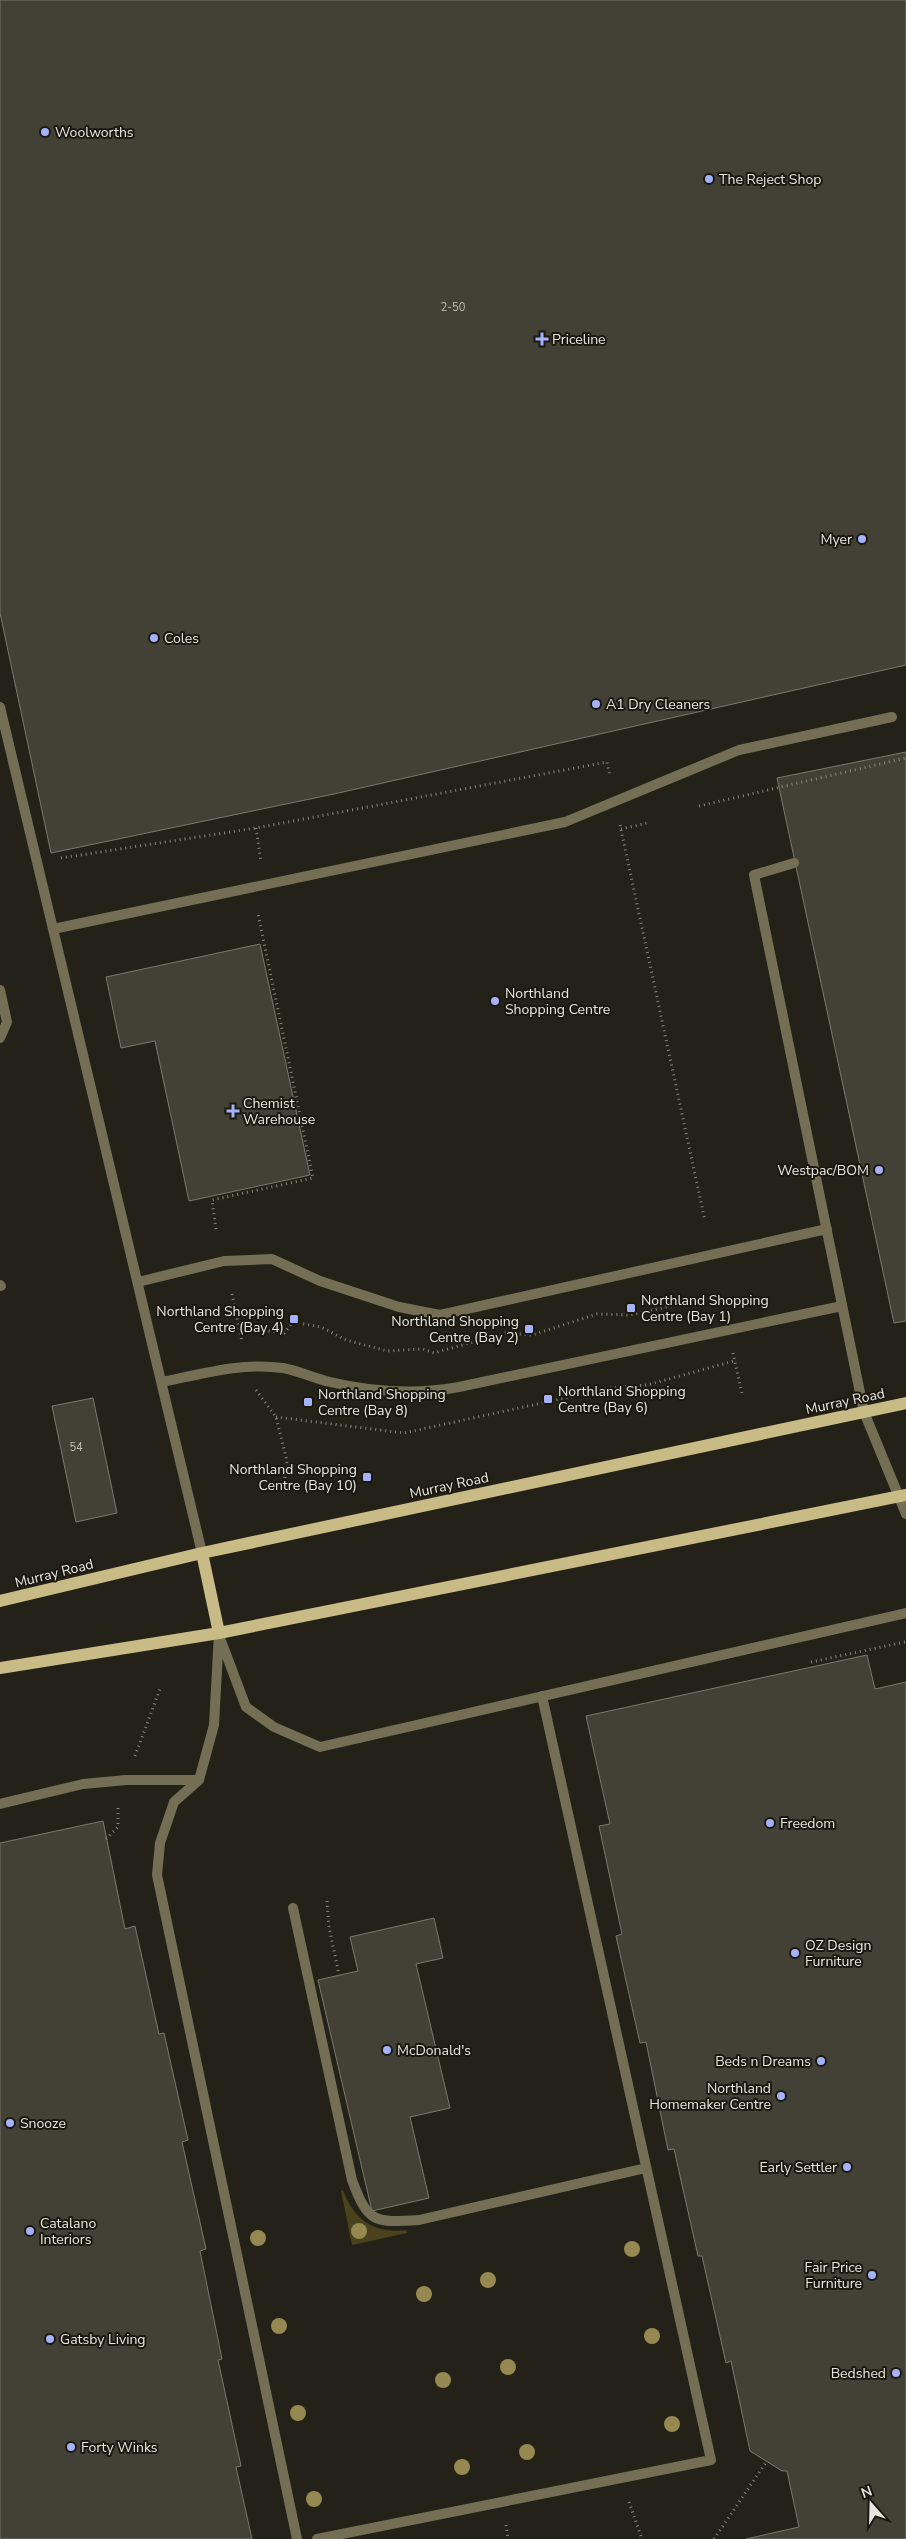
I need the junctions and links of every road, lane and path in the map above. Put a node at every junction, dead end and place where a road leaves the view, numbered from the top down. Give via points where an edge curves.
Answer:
1 (0, 707) edge
2 (892, 717) dead end
3 (906, 758) edge
4 (616, 803) junction
5 (699, 806) dead end
6 (647, 823) dead end
7 (256, 828) junction
8 (621, 829) junction
9 (59, 858) dead end
10 (794, 863) dead end
11 (261, 864) dead end
12 (258, 914) dead end
13 (52, 929) junction
14 (0, 990) edge
15 (0, 1038) edge
16 (705, 1221) dead end
17 (216, 1229) dead end
18 (827, 1229) junction
19 (138, 1282) junction
20 (232, 1294) dead end
21 (842, 1306) junction
22 (242, 1343) dead end
23 (732, 1351) dead end
24 (734, 1361) junction
25 (162, 1382) junction
26 (253, 1386) dead end
27 (742, 1394) dead end
28 (906, 1403) edge
29 (864, 1412) junction
30 (276, 1417) junction
31 (283, 1491) dead end
32 (903, 1496) edge
33 (906, 1514) edge
34 (202, 1553) junction
35 (0, 1601) edge
36 (906, 1613) edge
37 (219, 1633) junction
38 (0, 1668) edge
39 (542, 1696) junction
40 (199, 1780) junction
41 (0, 1804) edge
42 (327, 1901) dead end
43 (293, 1908) dead end
44 (339, 1975) dead end
45 (646, 2168) junction
46 (767, 2461) dead end
47 (622, 2478) junction
48 (298, 2539) edge
49 (317, 2539) edge
50 (642, 2539) edge
51 (714, 2539) edge

1 - 13 lane
2 - 4 lane via 738,750
3 - 5 path
4 - 7 path via 607,762
4 - 8 path
4 - 13 lane via 565,822
6 - 8 path
7 - 9 path
7 - 11 path
8 - 16 path
10 - 18 lane via 754,875
12 - 17 path via 313,1178 212,1200
13 - 19 lane
14 - 15 lane via 7,1022
18 - 19 lane via 440,1315 399,1307 320,1282 272,1259 224,1261
18 - 21 lane
19 - 25 lane
20 - 22 path
21 - 25 lane via 422,1393 385,1391 330,1382 283,1368 248,1366
21 - 29 lane
23 - 24 path
24 - 27 path
24 - 30 path via 647,1385 611,1388 404,1434
25 - 34 lane
26 - 30 path
28 - 29 main road, Murray Road
29 - 32 lane
29 - 34 main road, Murray Road
30 - 31 path via 287,1461
32 - 33 lane
32 - 37 main road
34 - 35 main road, Murray Road
34 - 37 main road
36 - 39 lane
37 - 38 main road
37 - 39 lane via 246,1707 274,1727 320,1747
37 - 40 lane via 214,1725
39 - 45 lane
40 - 41 lane via 126,1780 83,1784
40 - 48 lane via 174,1802 160,1842 157,1875
42 - 44 path
43 - 45 lane via 352,2180 362,2208 374,2217 386,2222 419,2220
45 - 47 lane via 711,2460
46 - 51 path
47 - 49 lane
47 - 50 path

